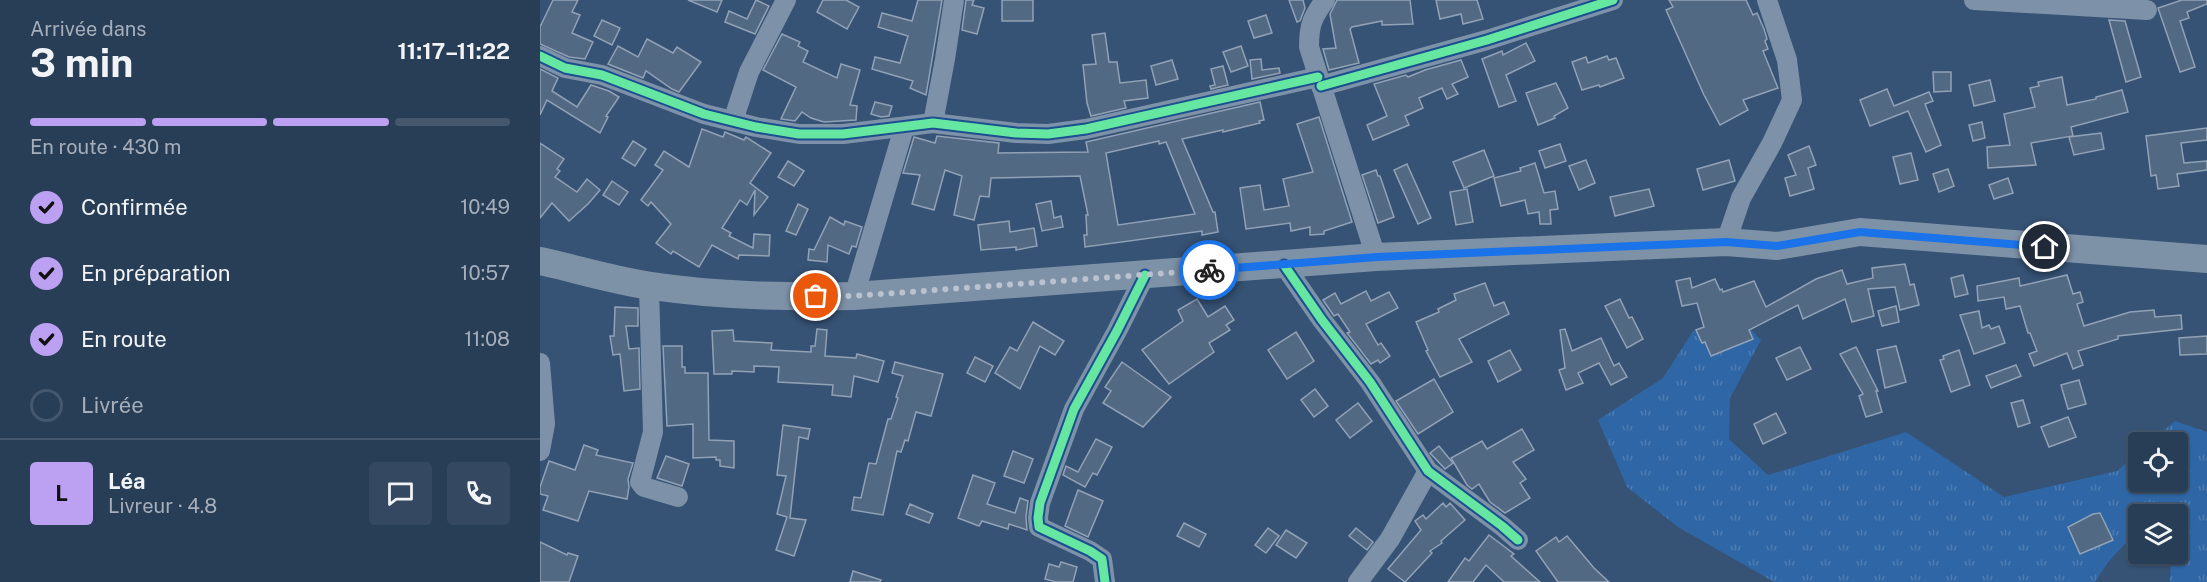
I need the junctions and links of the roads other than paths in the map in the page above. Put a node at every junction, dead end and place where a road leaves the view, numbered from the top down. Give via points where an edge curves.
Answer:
1 (786, 0) edge
2 (954, 0) edge
3 (1325, 0) edge
4 (1613, 0) edge
5 (1767, 0) edge
6 (1974, 0) edge
7 (1309, 9) edge
8 (2147, 10) dead end
9 (540, 56) edge
10 (1319, 81) junction
11 (733, 122) junction
12 (933, 123) junction
13 (904, 128) junction
14 (1726, 242) junction
15 (1377, 257) junction
16 (2207, 259) edge
17 (540, 261) edge
18 (1284, 265) junction
19 (1145, 275) junction
20 (649, 286) junction
21 (854, 296) junction
22 (540, 363) edge
23 (540, 451) edge
24 (1428, 471) junction
25 (678, 497) dead end
26 (1518, 540) dead end
27 (1105, 582) edge
28 (1358, 582) edge

1 - 11 street via 749,72
2 - 12 street
3 - 7 street
4 - 10 street via 1487,40
5 - 14 street via 1787,60 1792,100 1741,198
6 - 8 street
7 - 10 street via 1309,47
9 - 11 street via 565,68 602,75
10 - 12 street via 1048,134
10 - 15 street
11 - 13 street via 799,134
12 - 13 street
13 - 21 street
14 - 15 highway
14 - 16 highway via 1777,246 1860,232
15 - 18 highway
17 - 20 highway
18 - 19 highway
18 - 24 street via 1370,382
19 - 21 highway
19 - 27 street via 1074,409 1046,483 1038,518 1039,527 1102,559
20 - 21 highway via 715,294
20 - 25 street via 653,432 640,482 644,487
22 - 23 street via 545,424
24 - 26 street
24 - 28 street via 1390,539

